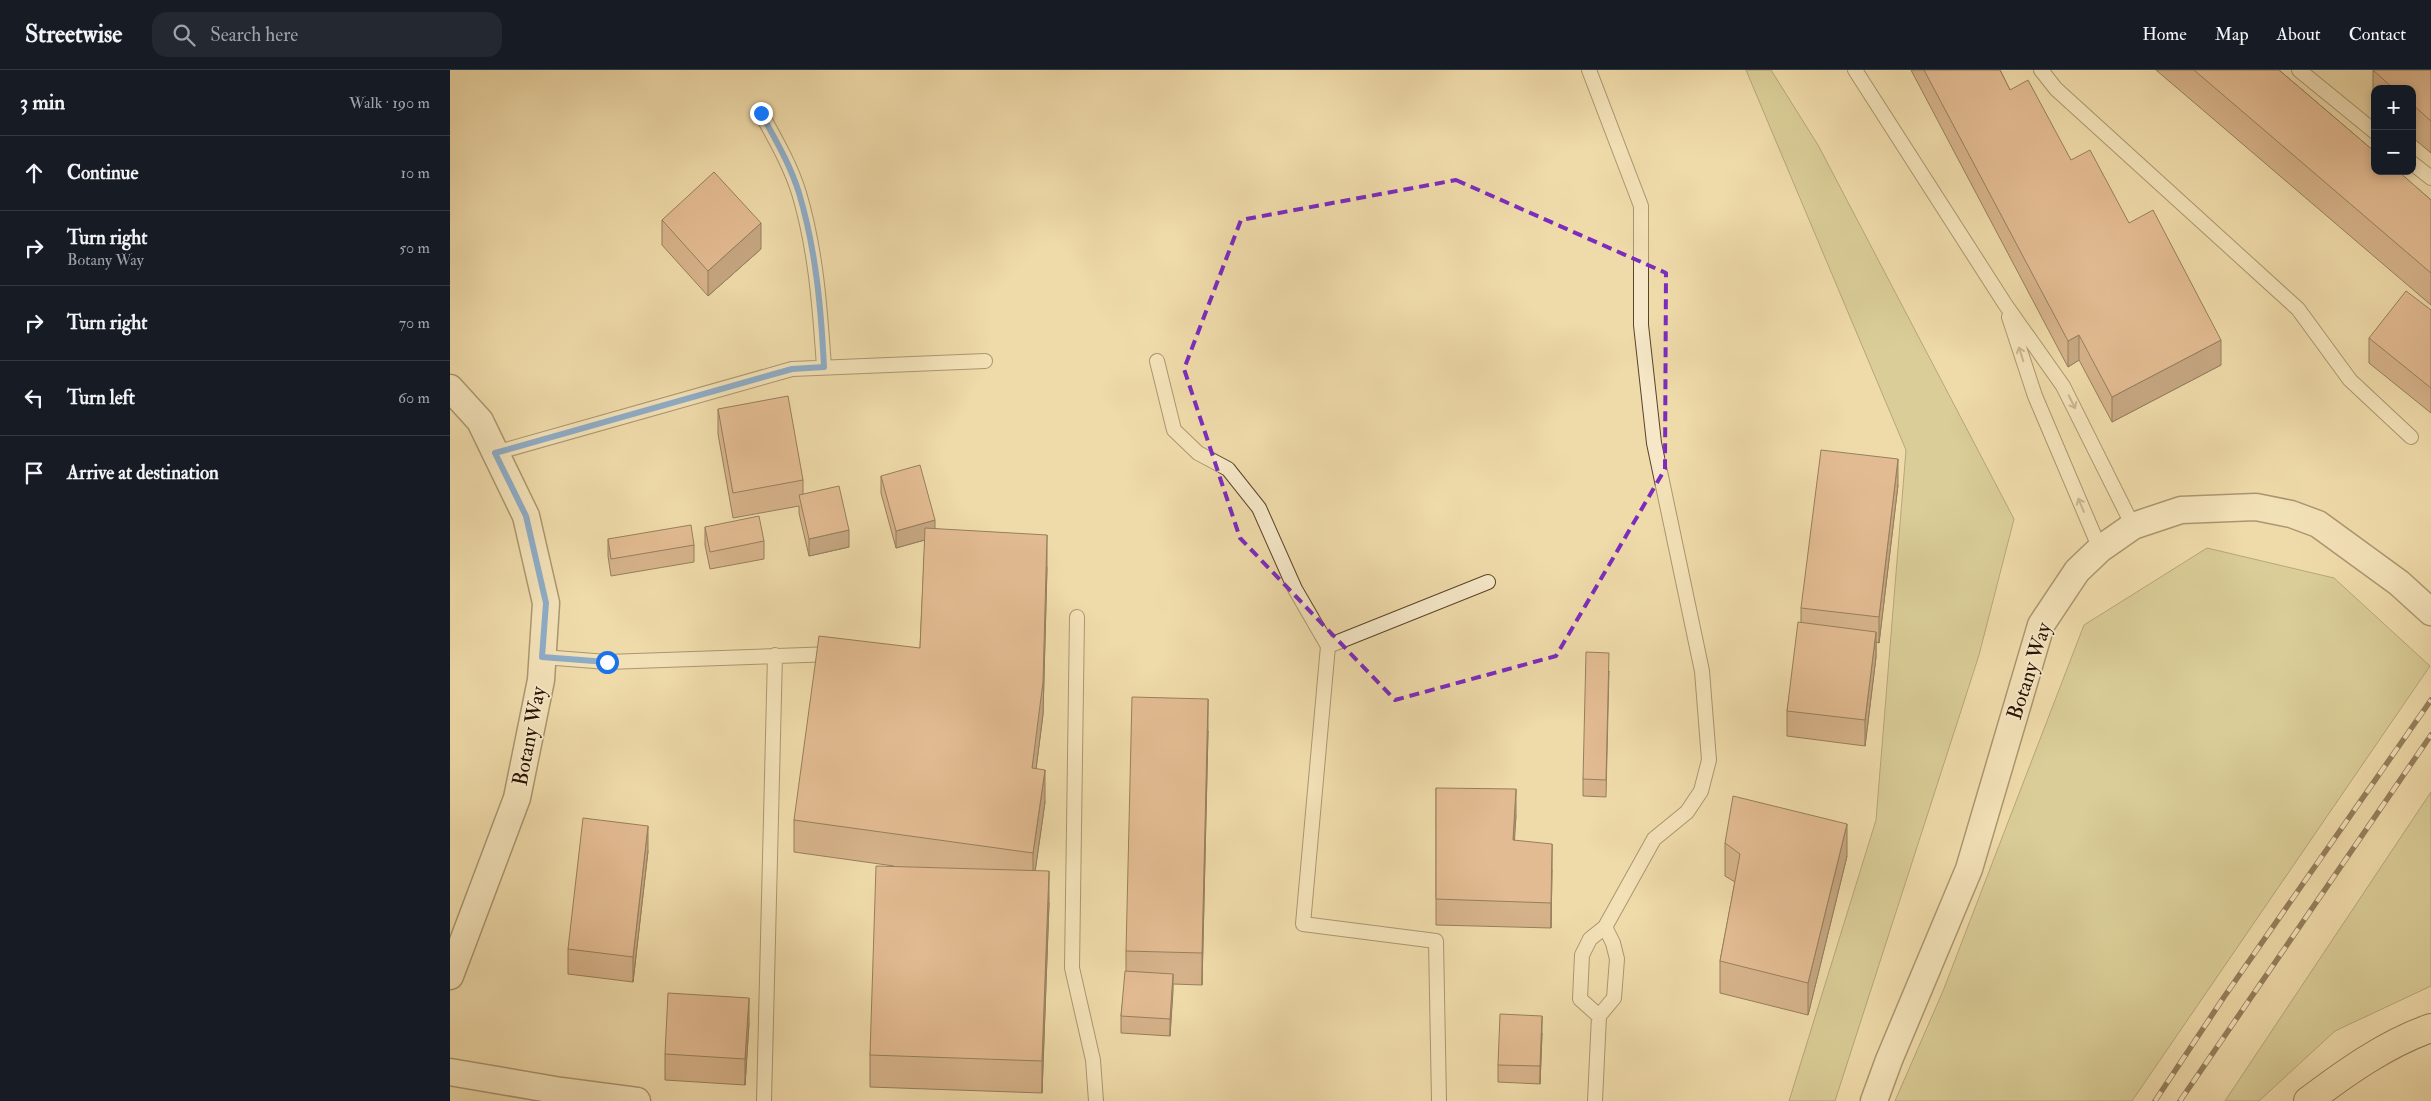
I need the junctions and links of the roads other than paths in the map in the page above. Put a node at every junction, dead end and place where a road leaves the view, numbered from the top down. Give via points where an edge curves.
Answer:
1 (1589, 70) edge
2 (1855, 70) edge
3 (2041, 70) edge
4 (2299, 70) edge
5 (761, 113) dead end
6 (2373, 130) edge
7 (2416, 166) edge
8 (2431, 178) edge
9 (2004, 304) junction
10 (985, 361) dead end
11 (1157, 361) dead end
12 (824, 367) junction
13 (450, 388) edge
14 (2412, 437) dead end
15 (495, 453) junction
16 (2133, 526) junction
17 (2100, 549) junction
18 (1488, 582) dead end
19 (2431, 612) edge
20 (1077, 617) dead end
21 (1328, 646) junction
22 (843, 653) edge
23 (775, 655) junction
24 (542, 657) junction
25 (1605, 927) junction
26 (450, 976) edge
27 (1600, 1016) junction
28 (2431, 1028) edge
29 (450, 1072) edge
30 (558, 1096) edge
31 (637, 1101) edge
32 (764, 1101) edge
33 (1096, 1101) edge
34 (1439, 1101) edge
35 (1595, 1101) edge
36 (1874, 1101) edge
37 (2308, 1101) edge

1 - 25 lane via 1641,206 1641,325 1654,443 1702,671 1709,760 1701,791 1687,812 1654,839
2 - 9 lane
3 - 14 lane via 2056,89 2298,309 2350,380
4 - 6 lane
5 - 12 lane via 784,154 799,192 809,232 820,299
7 - 8 lane
9 -> 16 lane via 2064,386
17 -> 9 lane via 2035,396
10 - 12 lane
11 - 21 lane via 1174,430 1198,453 1228,469 1259,508 1295,589
12 - 15 lane via 792,369
13 - 15 street, Botany Way via 480,421
15 - 24 street, Botany Way via 526,516 546,603
16 - 17 street, Botany Way
16 - 19 street, Botany Way via 2181,510 2256,507 2291,514 2318,524 2398,583
17 - 36 street, Botany Way via 2077,571 2040,625 1970,869
18 - 21 lane
20 - 33 lane via 1072,968 1093,1060
21 - 34 lane via 1303,924 1436,941
22 - 23 lane
23 - 24 lane via 607,662
23 - 32 lane
24 - 26 street, Botany Way via 541,680 517,798
25 - 27 lane via 1617,959 1614,998
25 - 27 lane via 1590,939 1582,955 1580,999
27 - 35 lane
28 - 37 main road via 2413,1034 2355,1067
29 - 30 street
30 - 31 street

